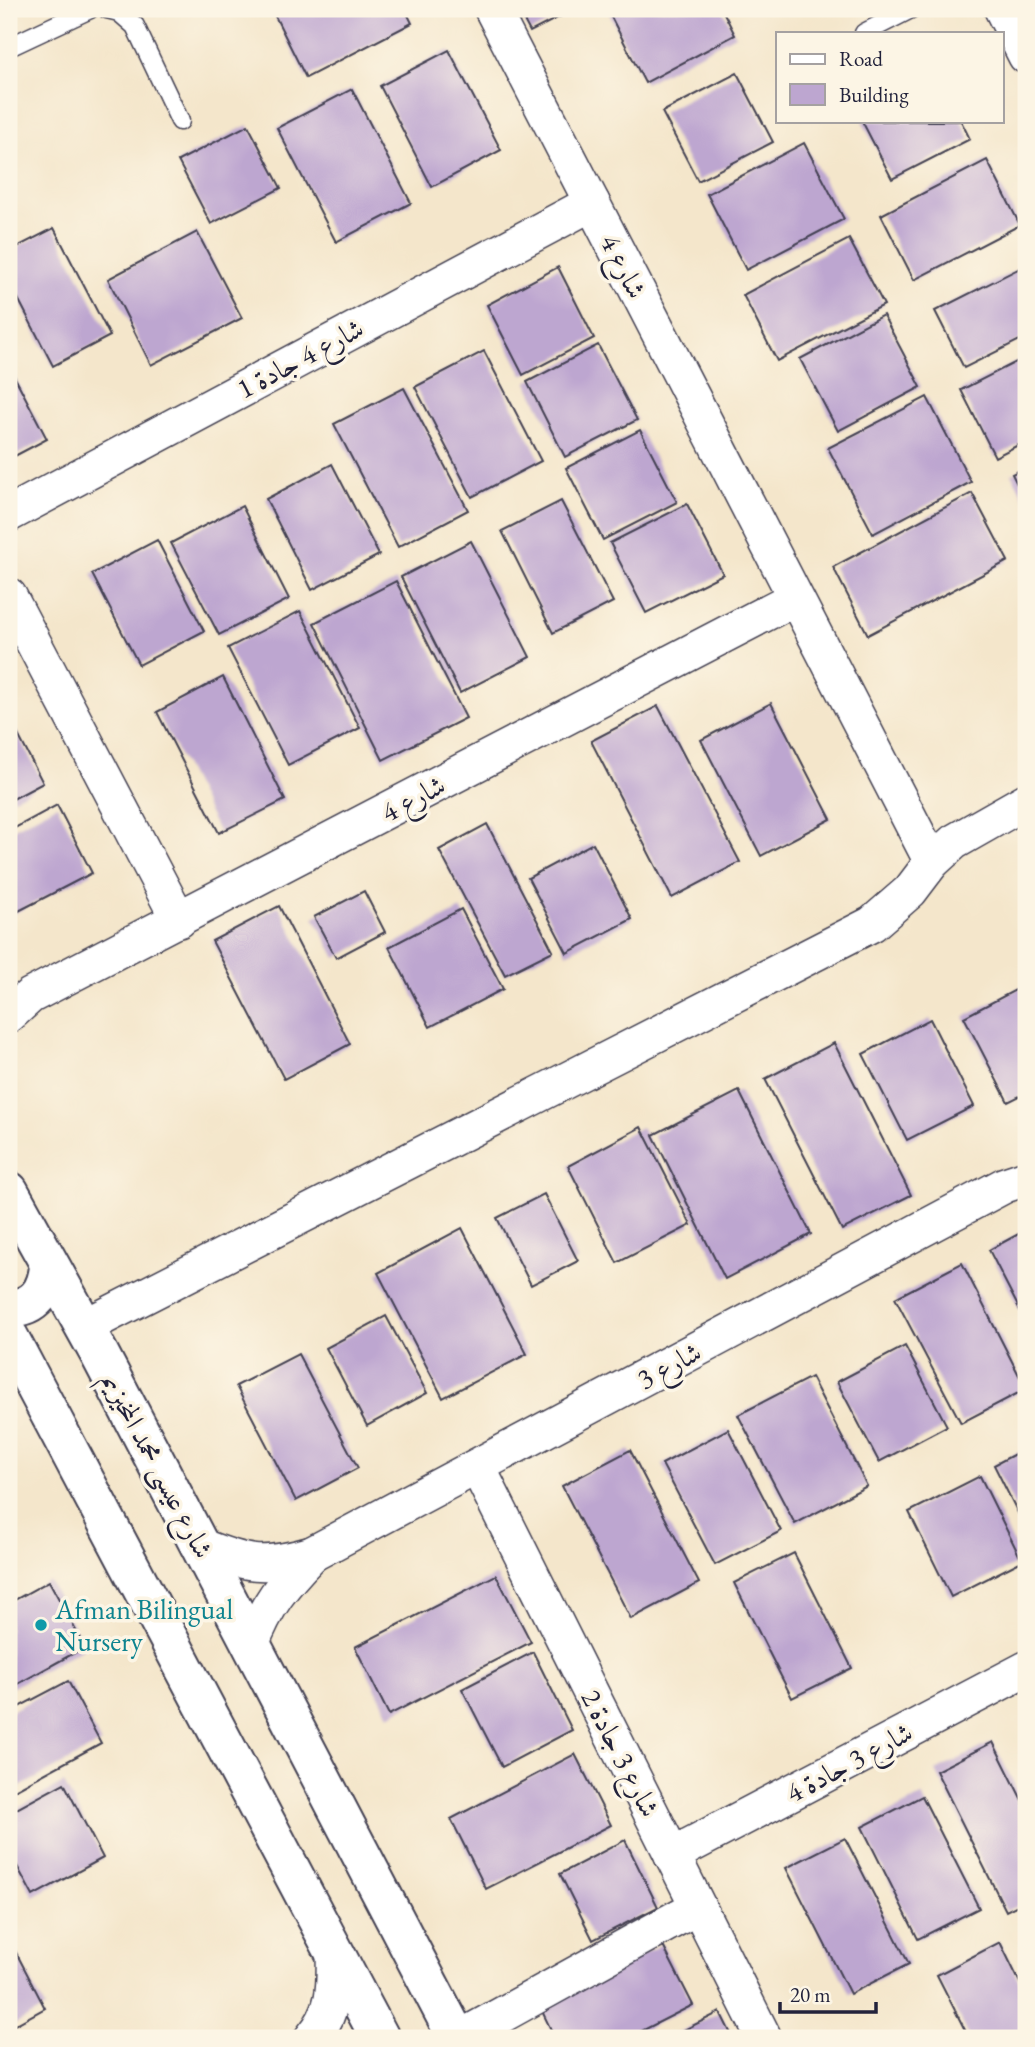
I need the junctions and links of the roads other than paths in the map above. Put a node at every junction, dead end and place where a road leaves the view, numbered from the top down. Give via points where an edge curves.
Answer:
1 (90, 9) edge
2 (107, 9) edge
3 (492, 9) edge
4 (911, 9) edge
5 (1002, 9) edge
6 (866, 32) edge
7 (9, 47) edge
8 (1026, 55) edge
9 (180, 121) dead end
10 (592, 203) junction
11 (9, 514) edge
12 (9, 596) edge
13 (795, 598) junction
14 (1026, 801) edge
15 (932, 862) junction
16 (179, 920) junction
17 (16, 1004) edge
18 (1026, 1178) edge
19 (9, 1191) edge
20 (49, 1266) junction
21 (9, 1308) edge
22 (84, 1327) junction
23 (9, 1337) edge
24 (478, 1468) junction
25 (201, 1546) junction
26 (312, 1554) junction
27 (251, 1645) junction
28 (1026, 1669) edge
29 (672, 1855) junction
30 (696, 1907) junction
31 (334, 1952) junction
32 (312, 2038) edge
33 (380, 2038) edge
34 (458, 2038) edge
35 (764, 2038) edge

1 - 7 lane
2 - 9 lane via 119,12 135,26
3 - 10 street, شارع 4
4 - 6 lane
5 - 8 street
10 - 11 street, شارع 4 جادة 1
10 - 13 street, شارع 4
12 - 16 street
13 - 15 street, شارع 4
13 - 16 street, شارع 4
14 - 15 street via 954,842
15 - 22 street via 911,891 872,924
16 - 17 street, شارع 4
18 - 24 street, شارع 3 via 1005,1185
19 - 20 street, شارع عيسى محمد المخيزيم
20 - 21 street via 42,1293 32,1303
20 - 22 street, شارع عيسى محمد المخيزيم
22 - 25 street, شارع عيسى محمد المخيزيم
23 - 31 street
24 - 26 street, شارع 3
24 - 29 street, شارع 3 جادة 2
25 - 26 street, شارع 3 via 242,1562 277,1564
25 - 27 street, شارع عيسى محمد المخيزيم
26 - 27 street, شارع 3 via 263,1611
27 - 34 street, شارع عيسى محمد المخيزيم
28 - 29 street, شارع 3 جادة 4
29 - 30 street, شارع 3 جادة 2
30 - 34 street
30 - 35 street, شارع 3 جادة 2
31 - 32 street via 335,1994 325,2023
31 - 33 street

